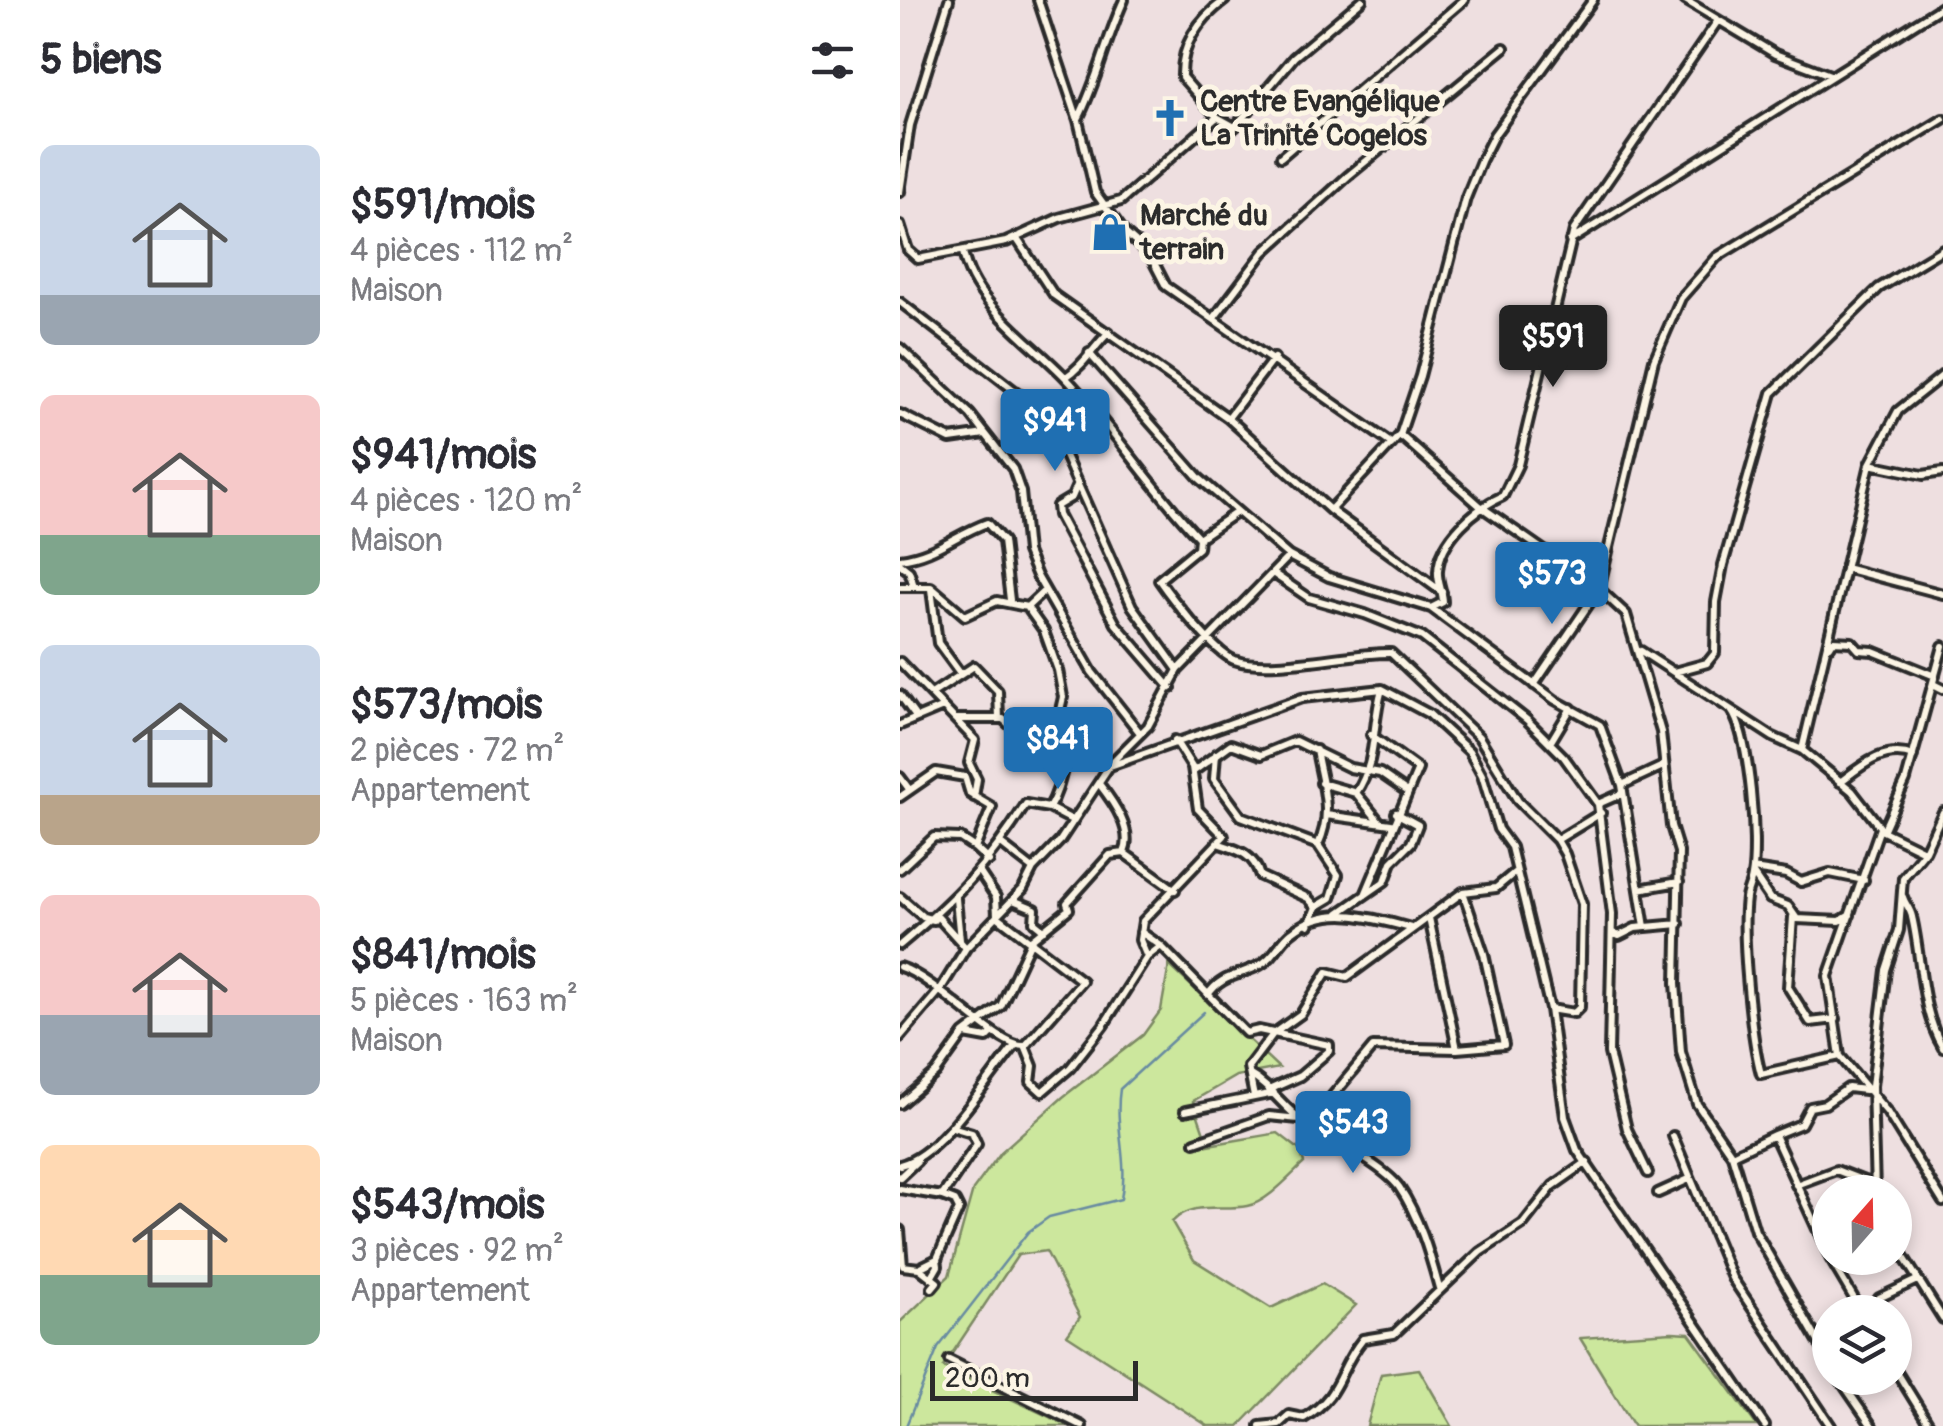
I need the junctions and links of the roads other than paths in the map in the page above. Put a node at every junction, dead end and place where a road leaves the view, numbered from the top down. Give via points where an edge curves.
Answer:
1 (949, 0) edge
2 (1038, 0) edge
3 (1124, 0) edge
4 (1224, 0) edge
5 (1362, 0) edge
6 (1464, 0) edge
7 (1593, 0) edge
8 (1686, 0) edge
9 (1943, 6) edge
10 (1717, 22) junction
11 (1504, 48) dead end
12 (1831, 76) junction
13 (1217, 116) junction
14 (1943, 119) edge
15 (1078, 120) junction
16 (903, 147) edge
17 (1281, 158) dead end
18 (900, 192) edge
19 (1104, 206) junction
20 (900, 225) edge
21 (1017, 239) junction
22 (1569, 242) junction
23 (1943, 249) edge
24 (963, 252) junction
25 (900, 302) edge
26 (1214, 318) junction
27 (1109, 332) junction
28 (900, 348) edge
29 (1088, 353) junction
30 (1274, 358) junction
31 (1943, 375) edge
32 (1066, 377) junction
33 (900, 414) edge
34 (1228, 418) junction
35 (985, 434) junction
36 (1400, 436) junction
37 (1392, 444) junction
38 (1870, 464) junction
39 (1943, 472) edge
40 (1079, 482) junction
41 (1480, 506) junction
42 (1330, 510) junction
43 (1237, 512) junction
44 (1198, 538) junction
45 (1289, 556) junction
46 (900, 562) edge
47 (1845, 568) junction
48 (1274, 574) junction
49 (914, 586) junction
50 (900, 587) edge
51 (932, 588) junction
52 (1599, 590) junction
53 (1044, 591) junction
54 (1442, 592) junction
55 (1943, 594) edge
56 (1010, 600) junction
57 (1026, 607) junction
58 (1431, 608) junction
59 (1209, 635) junction
60 (1943, 646) edge
61 (1640, 651) junction
62 (1826, 652) junction
63 (900, 662) edge
64 (1178, 670) junction
65 (1674, 672) junction
66 (960, 673) junction
67 (1934, 680) junction
68 (1534, 685) junction
69 (1170, 688) junction
70 (1382, 689) junction
71 (1943, 690) edge
72 (934, 694) junction
73 (900, 695) edge
74 (943, 707) junction
75 (1571, 708) junction
76 (1731, 710) junction
77 (1747, 716) junction
78 (916, 718) junction
79 (999, 718) junction
80 (954, 719) junction
81 (900, 725) edge
82 (1740, 728) junction
83 (1140, 733) junction
84 (1371, 735) junction
85 (1066, 740) junction
86 (1175, 740) junction
87 (1550, 744) junction
88 (1315, 749) junction
89 (1802, 750) junction
90 (1216, 754) junction
91 (1913, 756) junction
92 (1110, 766) junction
93 (1663, 766) junction
94 (1857, 768) junction
95 (1372, 770) junction
96 (1193, 772) junction
97 (900, 776) edge
98 (1840, 782) junction
99 (1321, 783) junction
100 (1100, 785) junction
101 (909, 789) junction
102 (1623, 789) junction
103 (1406, 791) junction
104 (1852, 791) junction
105 (1356, 793) junction
106 (900, 797) edge
107 (974, 797) junction
108 (1598, 804) junction
109 (1049, 808) junction
110 (1943, 812) edge
111 (1396, 813) junction
112 (1600, 813) junction
113 (1326, 815) junction
114 (1075, 821) junction
115 (1379, 821) junction
116 (1391, 824) junction
117 (1881, 830) junction
118 (1557, 840) junction
119 (1217, 843) junction
120 (1001, 844) junction
121 (1318, 845) junction
122 (975, 848) junction
123 (1924, 851) junction
124 (1124, 853) junction
125 (990, 860) junction
126 (900, 869) edge
127 (1033, 869) junction
128 (1752, 871) junction
129 (980, 873) junction
130 (1514, 873) junction
131 (1903, 878) junction
132 (1864, 880) junction
133 (1678, 882) junction
134 (1639, 889) junction
135 (1176, 890) junction
136 (1464, 892) junction
137 (1365, 895) junction
138 (900, 896) edge
139 (956, 898) junction
140 (1013, 900) junction
141 (1316, 907) junction
142 (1851, 914) junction
143 (998, 916) junction
144 (1334, 917) junction
145 (1793, 917) junction
146 (936, 918) junction
147 (1429, 918) junction
148 (1680, 923) junction
149 (1309, 924) junction
150 (1645, 927) junction
151 (1413, 928) junction
152 (1044, 930) junction
153 (1141, 932) junction
154 (1613, 933) junction
155 (1032, 939) junction
156 (960, 940) junction
157 (900, 946) edge
158 (1161, 946) junction
159 (966, 948) junction
160 (1147, 957) junction
161 (900, 966) edge
162 (940, 990) junction
163 (1208, 995) junction
164 (1550, 1009) junction
165 (980, 1018) junction
166 (1836, 1020) junction
167 (902, 1032) edge
168 (964, 1034) junction
169 (1274, 1034) junction
170 (990, 1035) junction
171 (1025, 1046) junction
172 (1014, 1047) junction
173 (1943, 1048) edge
174 (1456, 1049) junction
175 (1840, 1056) junction
176 (1249, 1074) junction
177 (1273, 1091) junction
178 (1870, 1095) junction
179 (1254, 1098) junction
180 (900, 1104) edge
181 (1185, 1111) dead end
182 (1300, 1119) junction
183 (1309, 1124) junction
184 (952, 1127) junction
185 (1774, 1135) junction
186 (1674, 1136) dead end
187 (1195, 1142) dead end
188 (1732, 1155) junction
189 (921, 1157) junction
190 (1587, 1162) junction
191 (900, 1165) edge
192 (1648, 1173) dead end
193 (1823, 1175) edge
194 (1849, 1175) edge
195 (1872, 1175) edge
196 (900, 1177) edge
197 (1690, 1179) junction
198 (1812, 1179) edge
199 (1796, 1185) junction
200 (900, 1189) edge
201 (1658, 1194) dead end
202 (942, 1196) junction
203 (1943, 1202) edge
204 (1812, 1219) edge
205 (900, 1230) edge
206 (937, 1259) junction
207 (919, 1268) junction
208 (1912, 1273) edge
209 (931, 1278) junction
210 (1916, 1280) junction
211 (932, 1288) dead end
212 (1440, 1290) junction
213 (1885, 1295) edge
214 (1943, 1318) edge
215 (1812, 1331) edge
216 (950, 1360) dead end
217 (1851, 1395) edge
218 (1911, 1395) edge
219 (1082, 1426) edge
220 (1260, 1426) edge
221 (1765, 1426) edge
222 (1832, 1426) edge
223 (1872, 1426) edge
224 (1930, 1426) edge

1 - 16 street
2 - 15 street
3 - 15 street
4 - 13 street via 1195,27 1181,61 1182,77
5 - 13 street via 1294,57 1240,124 1229,126
6 - 17 street
7 - 36 street via 1481,161
8 - 10 street
9 - 12 street
10 - 12 street
10 - 22 street
11 - 26 street via 1264,252
12 - 22 street
13 - 19 street via 1122,200
14 - 52 street via 1716,257 1691,282 1654,360
15 - 19 street via 1087,170
16 - 18 street
19 - 21 street
19 - 26 street via 1150,255 1166,286
20 - 24 street via 918,260
21 - 24 street
21 - 27 street via 1054,295
22 - 41 street via 1518,465 1503,496
23 - 65 street via 1880,288 1772,393 1723,565 1715,652 1707,663
24 - 32 street via 970,274 1007,321
25 - 40 street via 1028,401
26 - 30 street
27 - 29 street
27 - 34 street
28 - 35 street
29 - 32 street via 1083,366
29 - 43 street
30 - 34 street
30 - 37 street
31 - 38 street via 1898,411
32 - 44 street
33 - 35 street via 950,439
34 - 42 street
35 - 53 street via 1013,470 1027,552
36 - 37 street
36 - 41 street
37 - 42 street
38 - 39 street via 1923,475
38 - 47 street
40 - 64 street via 1124,591
40 - 69 street via 1057,506 1058,515 1116,624
41 - 52 street
41 - 54 street via 1442,555
42 - 54 street
43 - 44 street
43 - 45 street
44 - 59 street via 1198,548 1160,580
45 - 48 street
45 - 58 street via 1329,577
46 - 49 street
46 - 56 street via 987,523 1003,541
47 - 55 street
47 - 62 street
48 - 59 street
48 - 87 street via 1309,598 1422,637
49 - 50 street
49 - 51 street
51 - 56 street via 964,616
51 - 66 street via 938,644
52 - 61 street via 1626,614
52 - 68 street
53 - 57 street
53 - 83 street via 1092,672
54 - 58 street via 1443,602
56 - 57 street
57 - 85 street via 1054,655 1063,697 1057,723
58 - 68 street
59 - 64 street
59 - 118 street via 1225,654 1246,662 1395,655 1480,738 1518,801
60 - 67 street
61 - 65 street
61 - 93 street
62 - 67 street via 1832,641 1852,642
62 - 89 street
63 - 72 street
64 - 69 street
65 - 76 street
66 - 72 street
66 - 79 street via 974,666 994,685 1001,697
67 - 71 street
67 - 91 street
68 - 75 street
69 - 83 street
70 - 84 street
70 - 86 street via 1302,698
70 - 130 street via 1429,714 1469,751 1511,847
72 - 74 street
73 - 78 street
74 - 78 street
74 - 80 street
75 - 87 street
75 - 102 street via 1600,725
76 - 77 street
76 - 82 street
77 - 82 street
77 - 89 street
78 - 81 street
79 - 80 street
79 - 85 street via 1030,743 1057,746
80 - 107 street via 976,740 970,763 977,779
82 - 128 street via 1753,804
83 - 92 street
84 - 95 street
84 - 103 street via 1418,767
85 - 109 street via 1061,785
86 - 92 street
86 - 96 street
87 - 108 street
88 - 90 street via 1295,741 1261,754 1231,744
88 - 95 street via 1350,768
88 - 99 street
89 - 98 street
90 - 96 street
90 - 121 street via 1214,779 1241,816
91 - 94 street via 1880,756
91 - 117 street
92 - 100 street
93 - 102 street
93 - 133 street
94 - 98 street
94 - 104 street
95 - 103 street
95 - 105 street
96 - 119 street via 1198,808 1224,835
97 - 101 street
98 - 104 street
99 - 105 street
99 - 113 street
100 - 114 street
100 - 124 street via 1121,820 1128,841
101 - 106 street
101 - 107 street via 922,778 946,774 966,778
102 - 108 street
102 - 134 street
103 - 111 street
104 - 117 street
105 - 115 street
107 - 122 street via 992,807
108 - 112 street
109 - 114 street
109 - 120 street via 1026,804
110 - 123 street
111 - 116 street
111 - 137 street via 1418,830 1385,880
112 - 118 street
112 - 154 street
113 - 115 street
113 - 121 street
114 - 127 street
115 - 116 street
116 - 137 street
117 - 123 street
117 - 132 street
118 - 164 street via 1582,904 1580,1006 1574,1013
119 - 135 street
119 - 141 street via 1244,852 1264,878
120 - 125 street
120 - 127 street
121 - 141 street via 1338,878 1329,900
122 - 125 street
122 - 126 street via 960,838 934,836
123 - 131 street
124 - 135 street
124 - 152 street via 1110,856
125 - 129 street
127 - 140 street
128 - 132 street via 1801,882 1830,873
128 - 145 street via 1770,899 1788,906
128 - 175 street via 1746,900 1761,1074
129 - 139 street
129 - 143 street via 996,897
130 - 136 street via 1496,888
130 - 164 street
131 - 173 street via 1902,900 1912,913 1918,962
131 - 178 street
132 - 142 street
133 - 134 street
133 - 148 street
134 - 150 street
135 - 153 street via 1143,921
136 - 147 street
136 - 174 street via 1505,1043
137 - 144 street
138 - 146 street via 923,918
139 - 146 street
139 - 156 street
140 - 143 street
140 - 152 street via 1035,909 1034,922
141 - 149 street
142 - 145 street via 1842,921
142 - 166 street via 1828,976
143 - 155 street
143 - 159 street
144 - 149 street
144 - 151 street via 1358,913
145 - 166 street via 1788,988 1810,1022
146 - 156 street
146 - 157 street
147 - 151 street
147 - 174 street
148 - 150 street
148 - 188 street via 1681,1052 1697,1104
149 - 163 street via 1294,930 1259,966 1217,981
150 - 154 street
151 - 169 street via 1347,977 1326,972 1301,1014
152 - 155 street
153 - 158 street
153 - 160 street
154 - 192 street via 1610,1054 1621,1110
155 - 165 street via 1000,1006
155 - 171 street via 1082,983
156 - 159 street
158 - 160 street
158 - 163 street
159 - 162 street
160 - 171 street via 1103,1026 1042,1092 1032,1082
161 - 162 street
162 - 165 street
162 - 167 street
163 - 169 street via 1246,1033
164 - 190 street via 1565,1116
165 - 168 street
165 - 170 street
166 - 175 street
168 - 170 street
168 - 180 street via 924,1086
169 - 176 street
169 - 177 street via 1330,1048
170 - 172 street
171 - 172 street
172 - 184 street
174 - 183 street via 1373,1047
175 - 178 street
176 - 177 street
176 - 179 street
177 - 179 street
177 - 182 street
178 - 185 street via 1848,1088 1810,1107 1801,1124
178 - 195 street
178 - 203 street via 1888,1112
179 - 181 street
182 - 183 street
182 - 187 street via 1270,1116
183 - 212 street via 1399,1187
184 - 189 street
184 - 202 street via 972,1133 977,1144
185 - 188 street
185 - 199 street
186 - 197 street
188 - 215 street via 1755,1231
189 - 191 street
189 - 196 street
190 - 212 street
190 - 221 street
193 - 194 street
197 - 201 street
197 - 222 street via 1732,1278
198 - 199 street
199 - 204 street
200 - 202 street
202 - 206 street via 959,1209
205 - 207 street via 903,1266
206 - 207 street
206 - 209 street
207 - 209 street
208 - 210 street
209 - 211 street via 937,1282
210 - 213 street
210 - 214 street
212 - 220 street via 1394,1334 1361,1342 1342,1368 1334,1397 1304,1418 1289,1415
216 - 219 street
217 - 223 street
218 - 224 street

